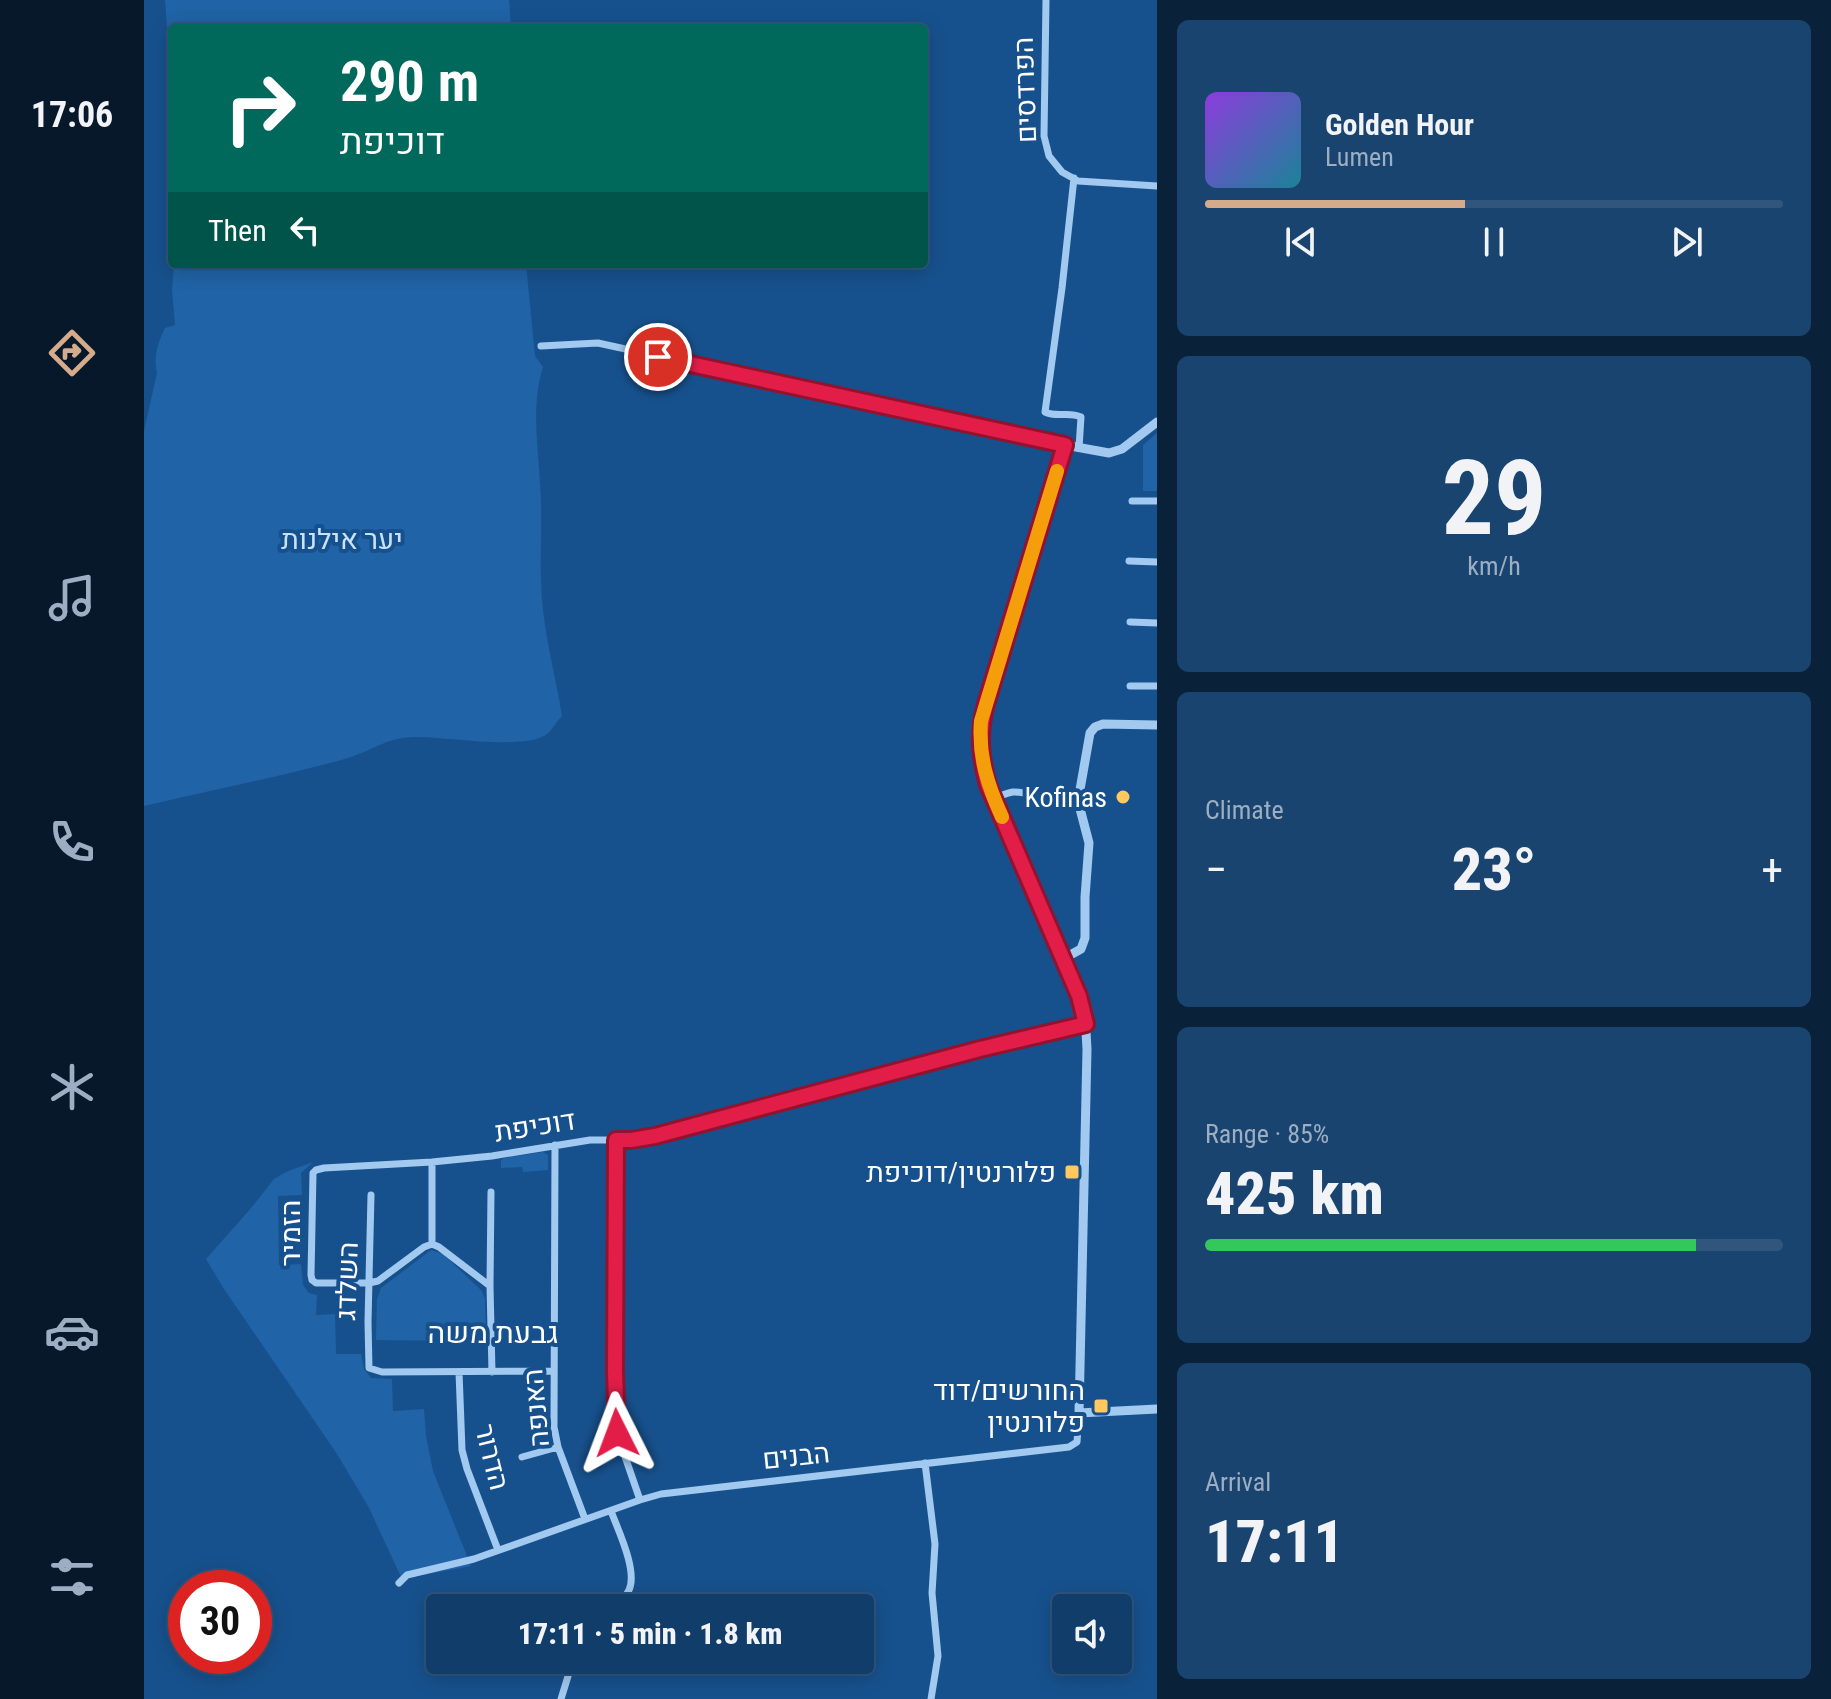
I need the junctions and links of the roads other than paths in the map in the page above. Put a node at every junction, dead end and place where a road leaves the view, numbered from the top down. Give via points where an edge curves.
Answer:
1 (1046, 0) edge
2 (1074, 178) junction
3 (1157, 186) edge
4 (541, 346) dead end
5 (1157, 422) edge
6 (1065, 445) junction
7 (1079, 448) junction
8 (1132, 501) dead end
9 (1157, 501) edge
10 (1129, 561) dead end
11 (1157, 562) edge
12 (1130, 622) dead end
13 (1157, 623) edge
14 (1130, 686) dead end
15 (1157, 686) edge
16 (1157, 725) edge
17 (994, 798) junction
18 (1078, 804) junction
19 (1063, 959) junction
20 (1086, 1024) junction
21 (616, 1140) junction
22 (555, 1145) junction
23 (432, 1162) junction
24 (313, 1173) joint
25 (491, 1192) dead end
26 (371, 1195) dead end
27 (432, 1244) junction
28 (369, 1283) junction
29 (490, 1286) junction
30 (553, 1371) junction
31 (459, 1372) junction
32 (492, 1372) junction
33 (1157, 1409) edge
34 (1079, 1413) junction
35 (558, 1447) junction
36 (522, 1457) dead end
37 (925, 1463) junction
38 (640, 1500) junction
39 (611, 1511) junction
40 (585, 1519) junction
41 (498, 1550) junction
42 (399, 1583) dead end
43 (627, 1594) edge
44 (569, 1674) edge
45 (561, 1699) edge
46 (931, 1699) edge

1 - 2 street, הפרדסים via 1044,136 1049,156
2 - 3 street
2 - 7 street via 1045,412 1081,417
4 - 6 street via 598,343
5 - 7 street via 1122,449 1109,453
6 - 7 street
6 - 17 street via 981,721 980,749
8 - 9 street
10 - 11 street
12 - 13 street
14 - 15 street
16 - 18 street via 1092,729
17 - 18 street via 1018,792
17 - 19 street
18 - 19 street via 1089,843 1085,938 1081,949
19 - 20 street
20 - 21 street, דוכיפת via 655,1136
20 - 34 street
21 - 22 street, דוכיפת
21 - 38 street via 616,1426
22 - 23 street, דוכיפת
22 - 30 street, האנפה
23 - 24 street, דוכיפת
23 - 27 street
24 - 28 street, הזמיר via 312,1280
25 - 29 street
26 - 28 street, השלדג
27 - 28 street, הזמיר
27 - 29 street
28 - 31 street, השלדג via 369,1368
29 - 32 street
30 - 32 street
30 - 35 street, האנפה
31 - 32 street
31 - 41 street, הדרור via 462,1450
33 - 34 street
34 - 37 street, הבנים via 1077,1442 1069,1447
35 - 36 street
35 - 40 street, האנפה
37 - 38 street, הבנים via 678,1491
37 - 46 street via 935,1544 932,1593 938,1656
38 - 39 street, הבנים
39 - 40 street, הבנים
39 - 43 street via 632,1576
40 - 41 street, הבנים
41 - 42 street, הבנים via 407,1575
44 - 45 street

